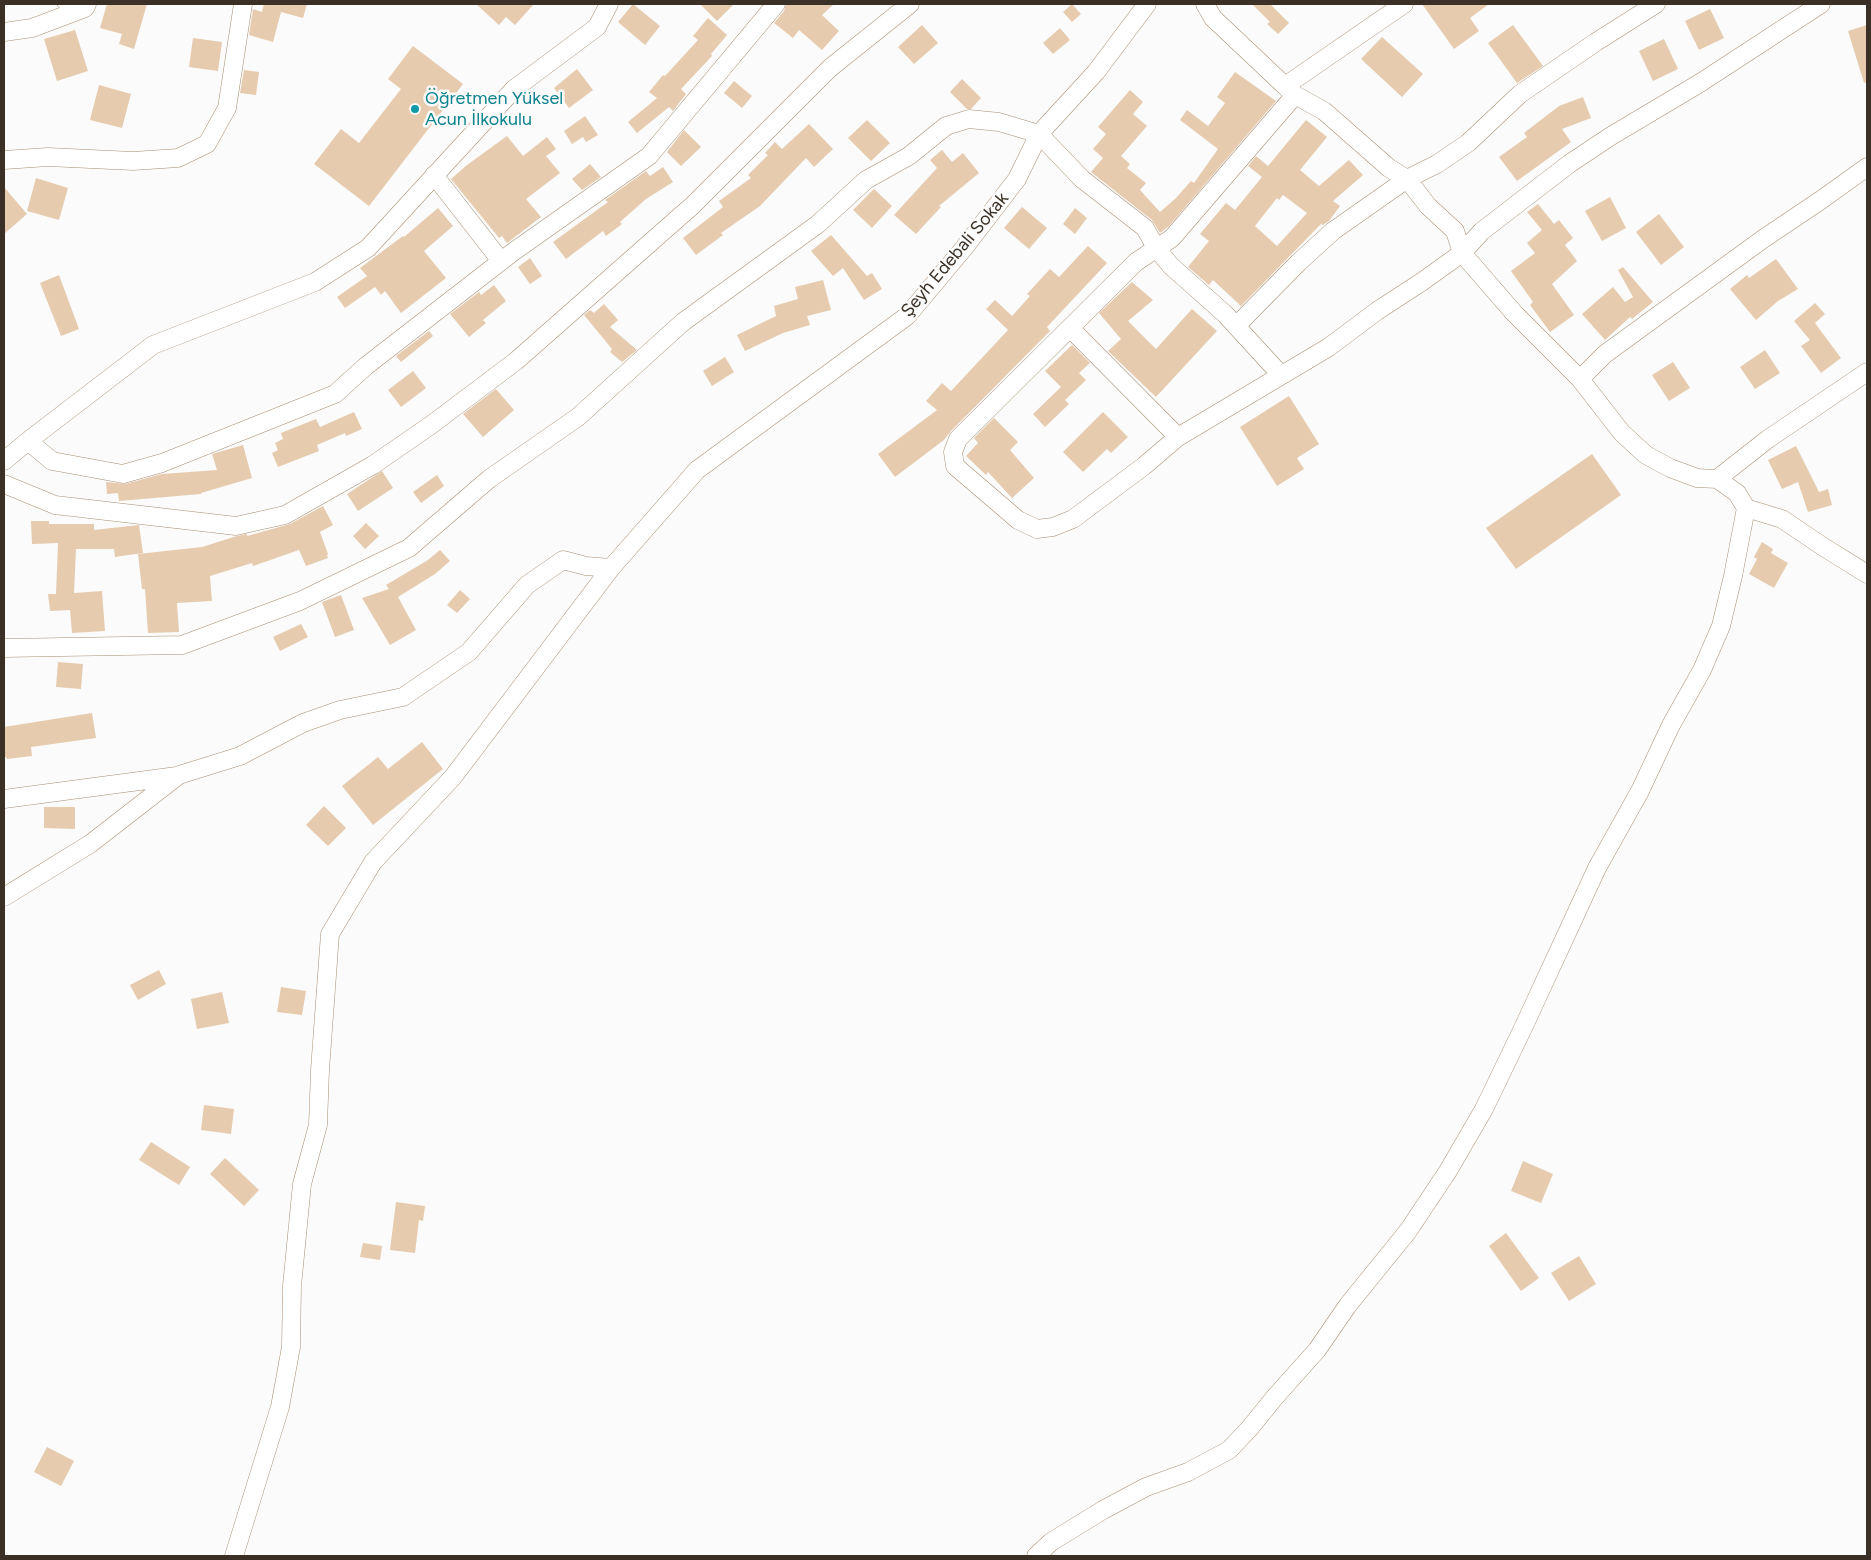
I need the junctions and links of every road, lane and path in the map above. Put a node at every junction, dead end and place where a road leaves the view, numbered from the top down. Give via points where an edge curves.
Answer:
1 (62, 4) edge
2 (243, 4) edge
3 (609, 4) edge
4 (776, 4) edge
5 (910, 4) edge
6 (1147, 4) edge
7 (1205, 4) edge
8 (1404, 4) edge
9 (1656, 4) edge
10 (1821, 4) edge
11 (86, 6) edge
12 (4, 32) edge
13 (1290, 90) junction
14 (1039, 134) junction
15 (4, 160) edge
16 (1867, 166) edge
17 (434, 175) junction
18 (1407, 179) junction
19 (1156, 248) junction
20 (1462, 253) junction
21 (501, 261) junction
22 (1236, 326) junction
23 (1070, 328) junction
24 (1867, 372) edge
25 (1281, 374) junction
26 (1580, 379) junction
27 (1178, 437) junction
28 (28, 441) junction
29 (4, 461) edge
30 (1717, 479) junction
31 (4, 484) edge
32 (1746, 508) junction
33 (611, 568) junction
34 (1867, 574) edge
35 (4, 648) edge
36 (179, 776) junction
37 (4, 799) edge
38 (4, 897) edge
39 (234, 1556) edge
40 (1036, 1556) edge

1 - 11 lane
2 - 15 street via 227,108 207,144 178,158
3 - 17 street via 597,27 514,89
4 - 21 street via 649,156
5 - 31 street via 830,68 693,205 516,361 373,465 285,515 236,526 55,505
6 - 14 street, Şeyh Edebali Sokak via 1096,72
7 - 13 street via 1213,18
8 - 13 street
9 - 18 street via 1520,94 1468,143
10 - 20 street via 1569,164 1482,231
11 - 12 street via 32,28
13 - 18 street via 1324,111 1389,168
13 - 19 street via 1172,238
14 - 19 street via 1082,179 1145,228
14 - 33 street, Şeyh Edebali Sokak via 1017,179 907,316 697,470
14 - 35 street via 999,122 969,119 946,126 908,156 866,180 818,224 683,322 578,417 489,479 410,548 300,601 182,645
16 - 26 street via 1605,354
17 - 21 street
17 - 28 street via 368,248 314,282 153,345
18 - 20 street via 1428,206 1456,231
18 - 22 street via 1333,231
19 - 22 street
19 - 23 street via 1136,262
20 - 25 street via 1329,347
20 - 26 street
21 - 28 street via 335,394 162,463 123,474 52,461
22 - 25 street
23 - 27 street
23 - 27 street via 958,439 953,452 955,466 1018,520 1037,529 1053,527 1073,519
24 - 30 street via 1761,444
25 - 27 street
26 - 30 street via 1622,433 1646,454 1697,478
28 - 29 street
30 - 32 street via 1737,493
32 - 34 street via 1782,519
32 - 40 street via 1721,626 1702,670 1597,868 1484,1109 1408,1231 1348,1305 1317,1350 1229,1450 1103,1510 1051,1542
33 - 36 street via 563,560 527,585 469,652 403,697 340,710 303,723 240,756
33 - 39 street, Şeyh Edebali Sokak via 453,777 373,862 330,934 318,1125 302,1184 292,1286 291,1347 280,1407
36 - 37 street
36 - 38 street via 90,844

